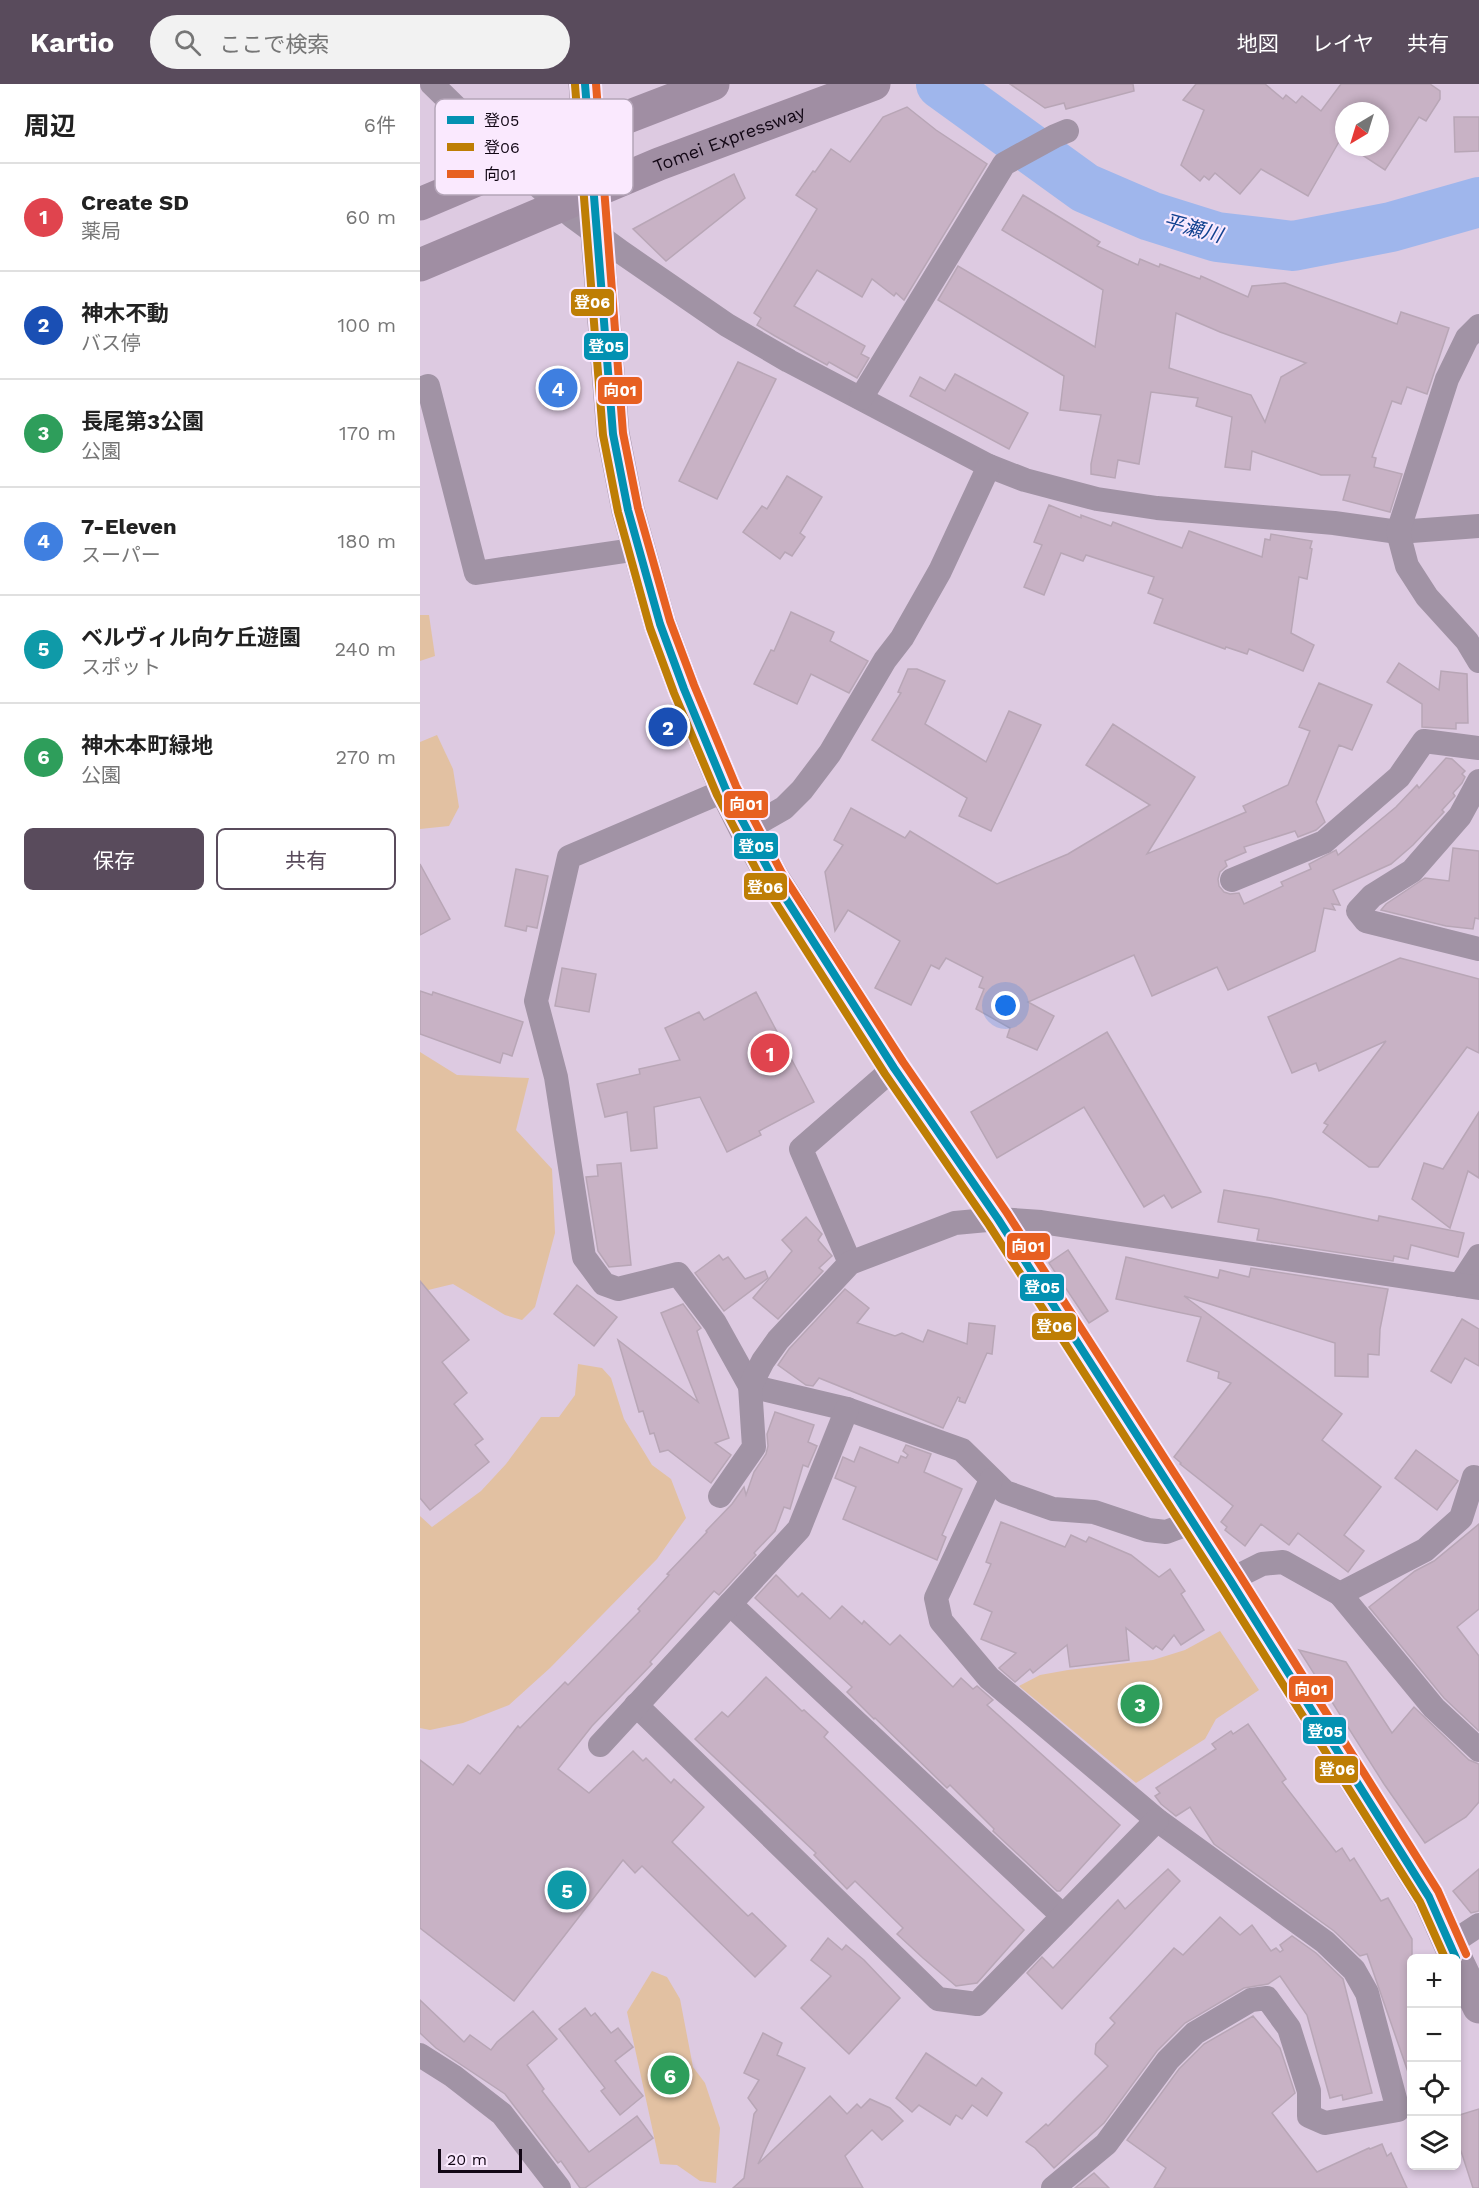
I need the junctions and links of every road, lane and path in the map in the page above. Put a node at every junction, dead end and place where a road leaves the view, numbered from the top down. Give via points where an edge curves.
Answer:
1 (432, 84) edge
2 (585, 84) edge
3 (713, 84) edge
4 (874, 84) edge
5 (447, 99) edge
6 (586, 99) edge
7 (633, 115) edge
8 (1061, 134) dead end
9 (633, 175) edge
10 (441, 195) edge
11 (551, 195) edge
12 (586, 195) edge
13 (594, 195) edge
14 (420, 204) edge
15 (597, 234) junction
16 (420, 265) edge
17 (1479, 326) edge
18 (420, 389) edge
19 (861, 398) junction
20 (989, 466) junction
21 (1479, 526) edge
22 (1398, 532) junction
23 (639, 549) junction
24 (1479, 661) edge
25 (1479, 748) edge
26 (1479, 782) edge
27 (726, 790) junction
28 (746, 830) junction
29 (1232, 880) dead end
30 (1479, 949) edge
31 (894, 1068) junction
32 (998, 1219) junction
33 (1479, 1256) edge
34 (850, 1263) junction
35 (1469, 1286) edge
36 (750, 1386) junction
37 (847, 1409) junction
38 (1474, 1477) dead end
39 (991, 1480) junction
40 (720, 1496) dead end
41 (1193, 1522) junction
42 (1230, 1580) junction
43 (1340, 1594) junction
44 (730, 1604) junction
45 (636, 1705) junction
46 (600, 1745) dead end
47 (1479, 1750) edge
48 (1157, 1820) junction
49 (1063, 1917) junction
50 (1479, 1925) edge
51 (1454, 1954) edge
52 (1461, 1969) edge
53 (1479, 2007) edge
54 (420, 2055) edge
55 (559, 2188) edge
56 (1053, 2188) edge

1 - 5 street
2 - 6 street
3 - 7 highway, bridge
4 - 9 highway, Tomei Expressway, bridge
8 - 19 street via 1004,165
10 - 14 highway, bridge
11 - 15 street
12 - 16 highway, Tomei Expressway, bridge
13 - 15 street
15 - 19 street via 727,325
15 - 23 street via 613,434
17 - 22 street via 1467,338 1447,379
18 - 23 street via 428,386 476,573
19 - 20 street
20 - 22 street via 1097,499
20 - 28 street via 940,571 830,753 784,808
21 - 22 street
22 - 24 street via 1407,566 1427,597 1467,640
23 - 27 street via 664,635
25 - 29 street via 1424,741 1399,777 1324,842
26 - 30 street via 1460,816 1412,871 1372,896 1358,910 1366,921
27 - 28 street
27 - 36 street via 569,857 536,1001 556,1077 584,1257 604,1284 618,1289 678,1274 715,1323
28 - 31 street
31 - 32 street
31 - 34 street via 801,1149
32 - 34 street via 955,1223
32 - 35 street
32 - 41 street
33 - 35 street
34 - 36 street via 778,1340
36 - 37 street
36 - 40 street via 754,1448
37 - 39 street via 962,1450
37 - 44 street via 799,1529
38 - 43 street via 1461,1518 1425,1550
39 - 41 street via 1005,1492 1053,1509 1094,1512 1148,1530 1166,1532
39 - 48 street via 936,1598 941,1621 989,1678
41 - 42 street
42 - 43 street via 1262,1564 1283,1562
42 - 51 street via 1429,1897
43 - 47 street via 1434,1707
44 - 45 street
44 - 49 street
45 - 46 street
45 - 49 street via 938,1999 977,2004
48 - 49 street
48 - 56 street via 1325,1942 1354,1970 1367,1993 1398,2110 1325,2123 1309,2116 1309,2091 1289,2028 1267,1998 1251,2000 1195,2033 1168,2060 1106,2144
50 - 51 street
52 - 53 street
54 - 55 street via 502,2114

